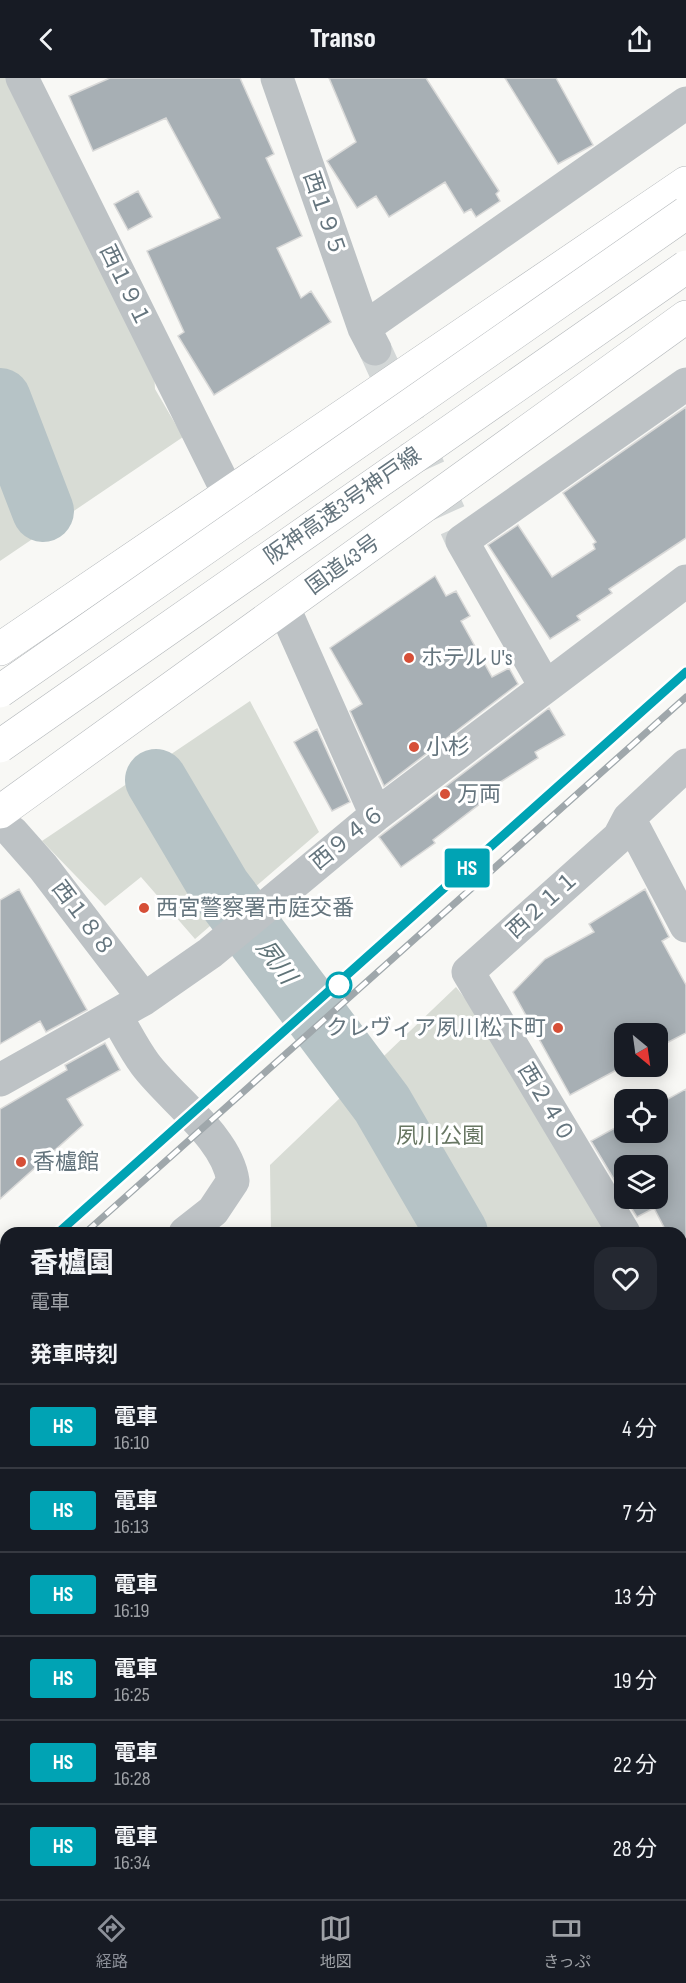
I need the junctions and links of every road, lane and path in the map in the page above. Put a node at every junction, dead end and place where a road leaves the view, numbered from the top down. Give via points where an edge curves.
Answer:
1 (22, 78) edge
2 (277, 78) edge
3 (686, 103) edge
4 (686, 183) edge
5 (686, 213) edge
6 (686, 267) edge
7 (686, 317) edge
8 (686, 384) edge
9 (228, 493) junction
10 (686, 581) edge
11 (284, 608) junction
12 (0, 649) edge
13 (544, 687) junction
14 (0, 691) edge
15 (0, 746) edge
16 (686, 765) edge
17 (376, 814) junction
18 (624, 828) junction
19 (8, 835) edge
20 (686, 926) edge
21 (468, 972) joint
22 (144, 999) junction
23 (116, 1016) junction
24 (0, 1080) edge
25 (221, 1222) edge
26 (205, 1227) edge
27 (620, 1227) edge

1 - 9 street, 西１９１
2 - 3 street, 西１９５ via 370,339
4 - 9 highway
5 - 14 highway, 阪神高速3号神戸線, bridge
6 - 15 highway, 阪神高速3号神戸線, bridge
7 - 11 highway, 国道43号
8 - 13 street via 462,541
9 - 12 highway
10 - 13 street, 西９４６
11 - 17 street
11 - 19 highway, 国道43号
13 - 17 street, 西９４６
16 - 18 street, 西２１１
17 - 22 street, 西９４６ via 210,953
18 - 20 street
18 - 21 street, 西２１１
19 - 22 street, 西１８８ via 44,867
21 - 27 street, 西２４０
22 - 23 street, 西９４６
23 - 24 street, 西９４６
23 - 25 street via 144,1063 230,1164 233,1181
25 - 26 street

